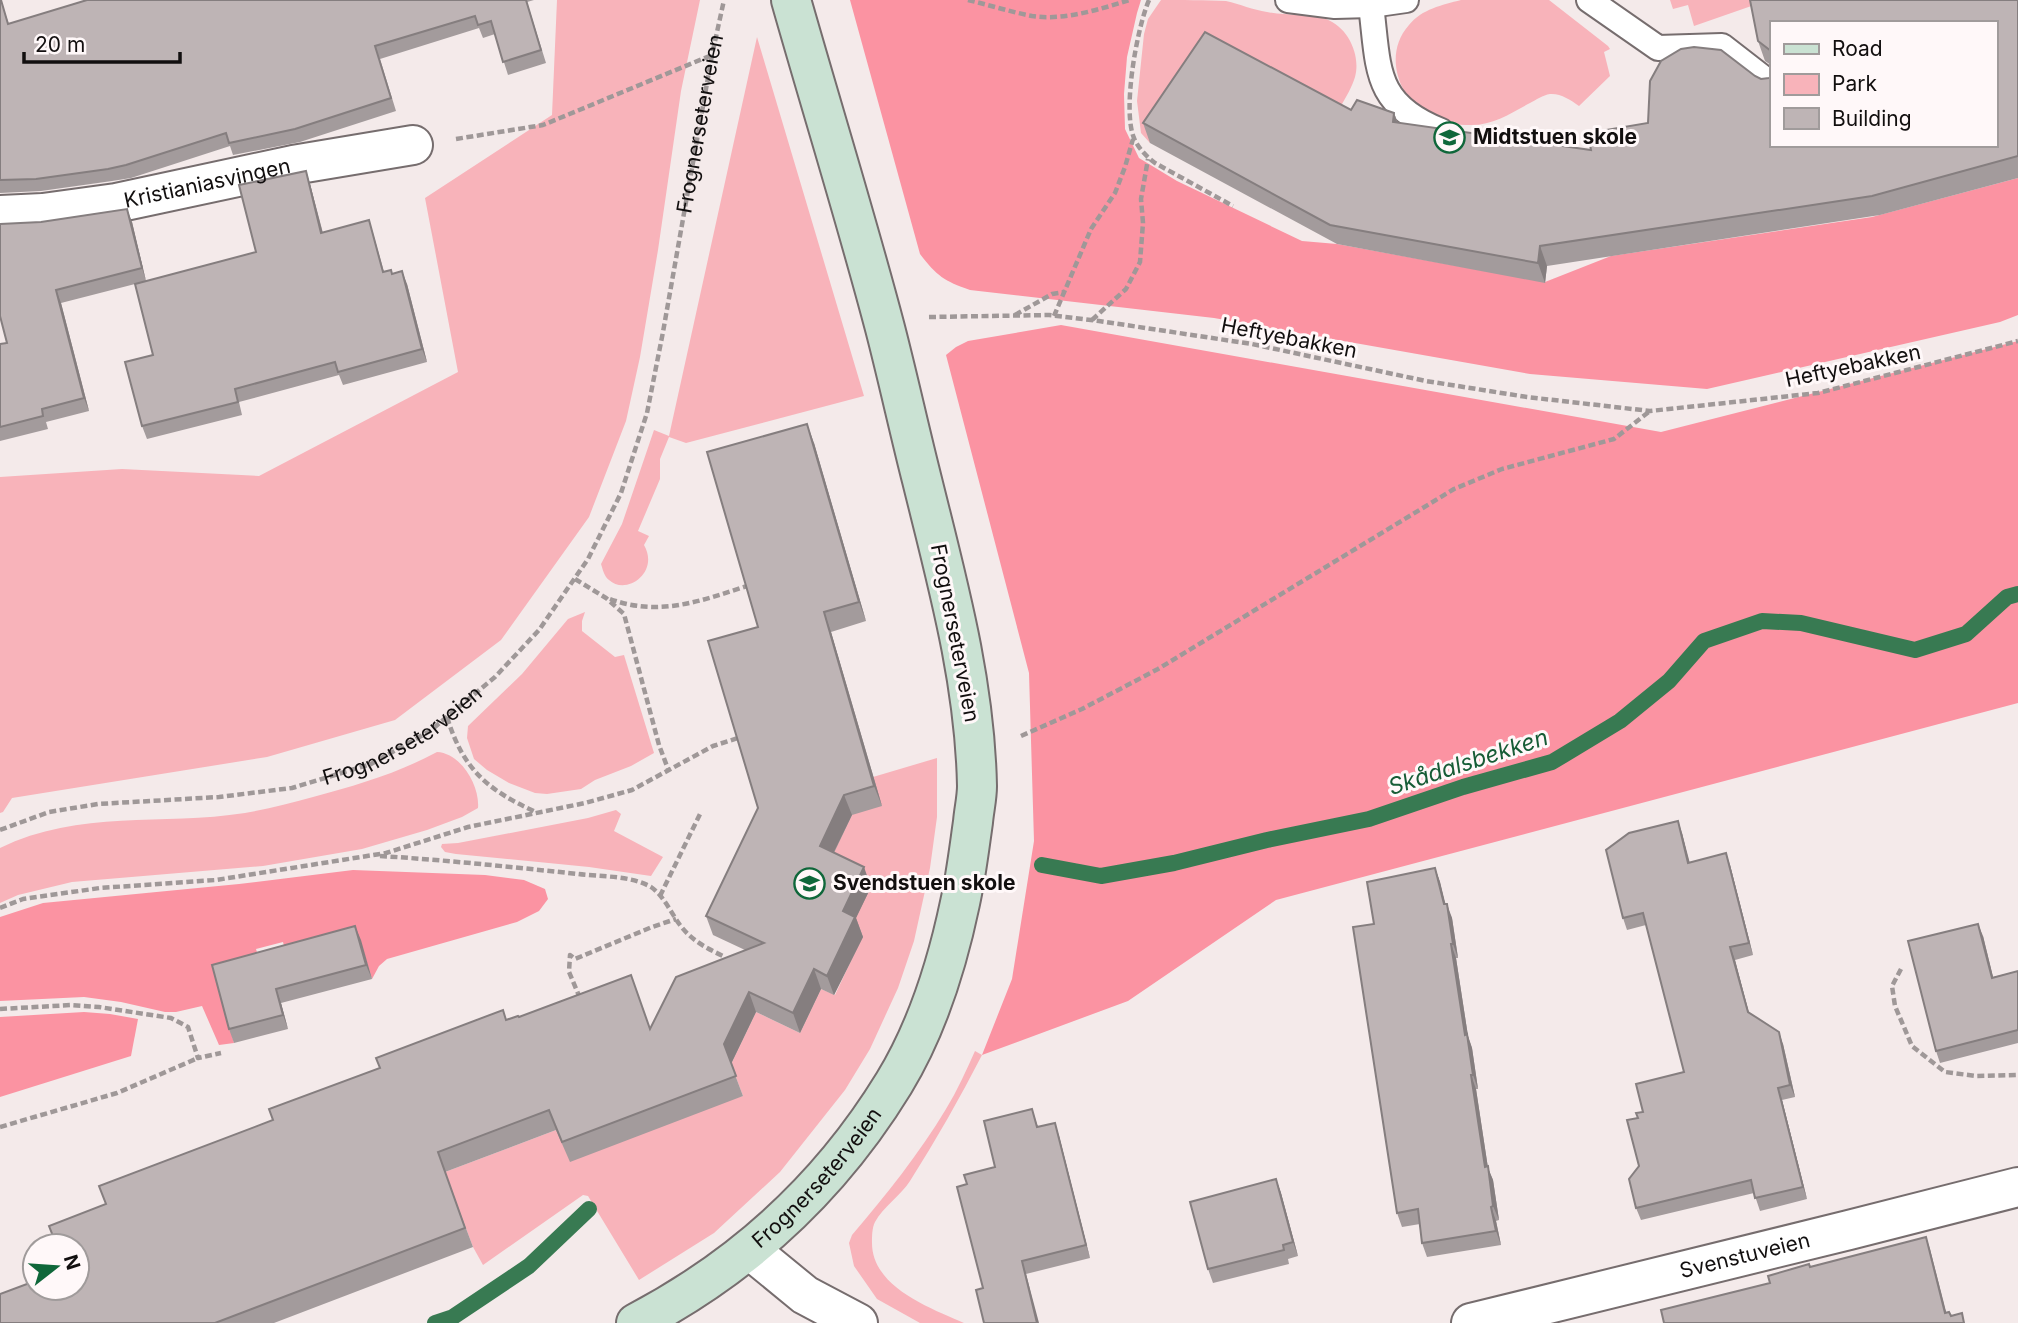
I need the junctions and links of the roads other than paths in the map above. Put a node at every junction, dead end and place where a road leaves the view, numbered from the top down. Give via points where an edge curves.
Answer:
1 (791, 0) edge
2 (1287, 0) edge
3 (1406, 0) edge
4 (1589, 0) edge
5 (1371, 5) junction
6 (1770, 83) edge
7 (1441, 131) edge
8 (413, 145) road end
9 (0, 215) edge
10 (2018, 1187) edge
11 (750, 1250) junction
12 (636, 1323) edge
13 (858, 1323) edge
14 (1471, 1323) edge

1 - 11 main road, Frognerseterveien via 884,326 951,592 973,720 977,789 967,872 954,929 938,985 895,1082 825,1177
2 - 5 lane
3 - 5 lane
4 - 6 lane via 1658,48 1722,46
5 - 7 lane via 1385,87 1406,114
8 - 9 street, Kristianiasvingen via 116,203
10 - 14 street, Svenstuveien
11 - 12 main road, Frognerseterveien
11 - 13 street via 805,1295

